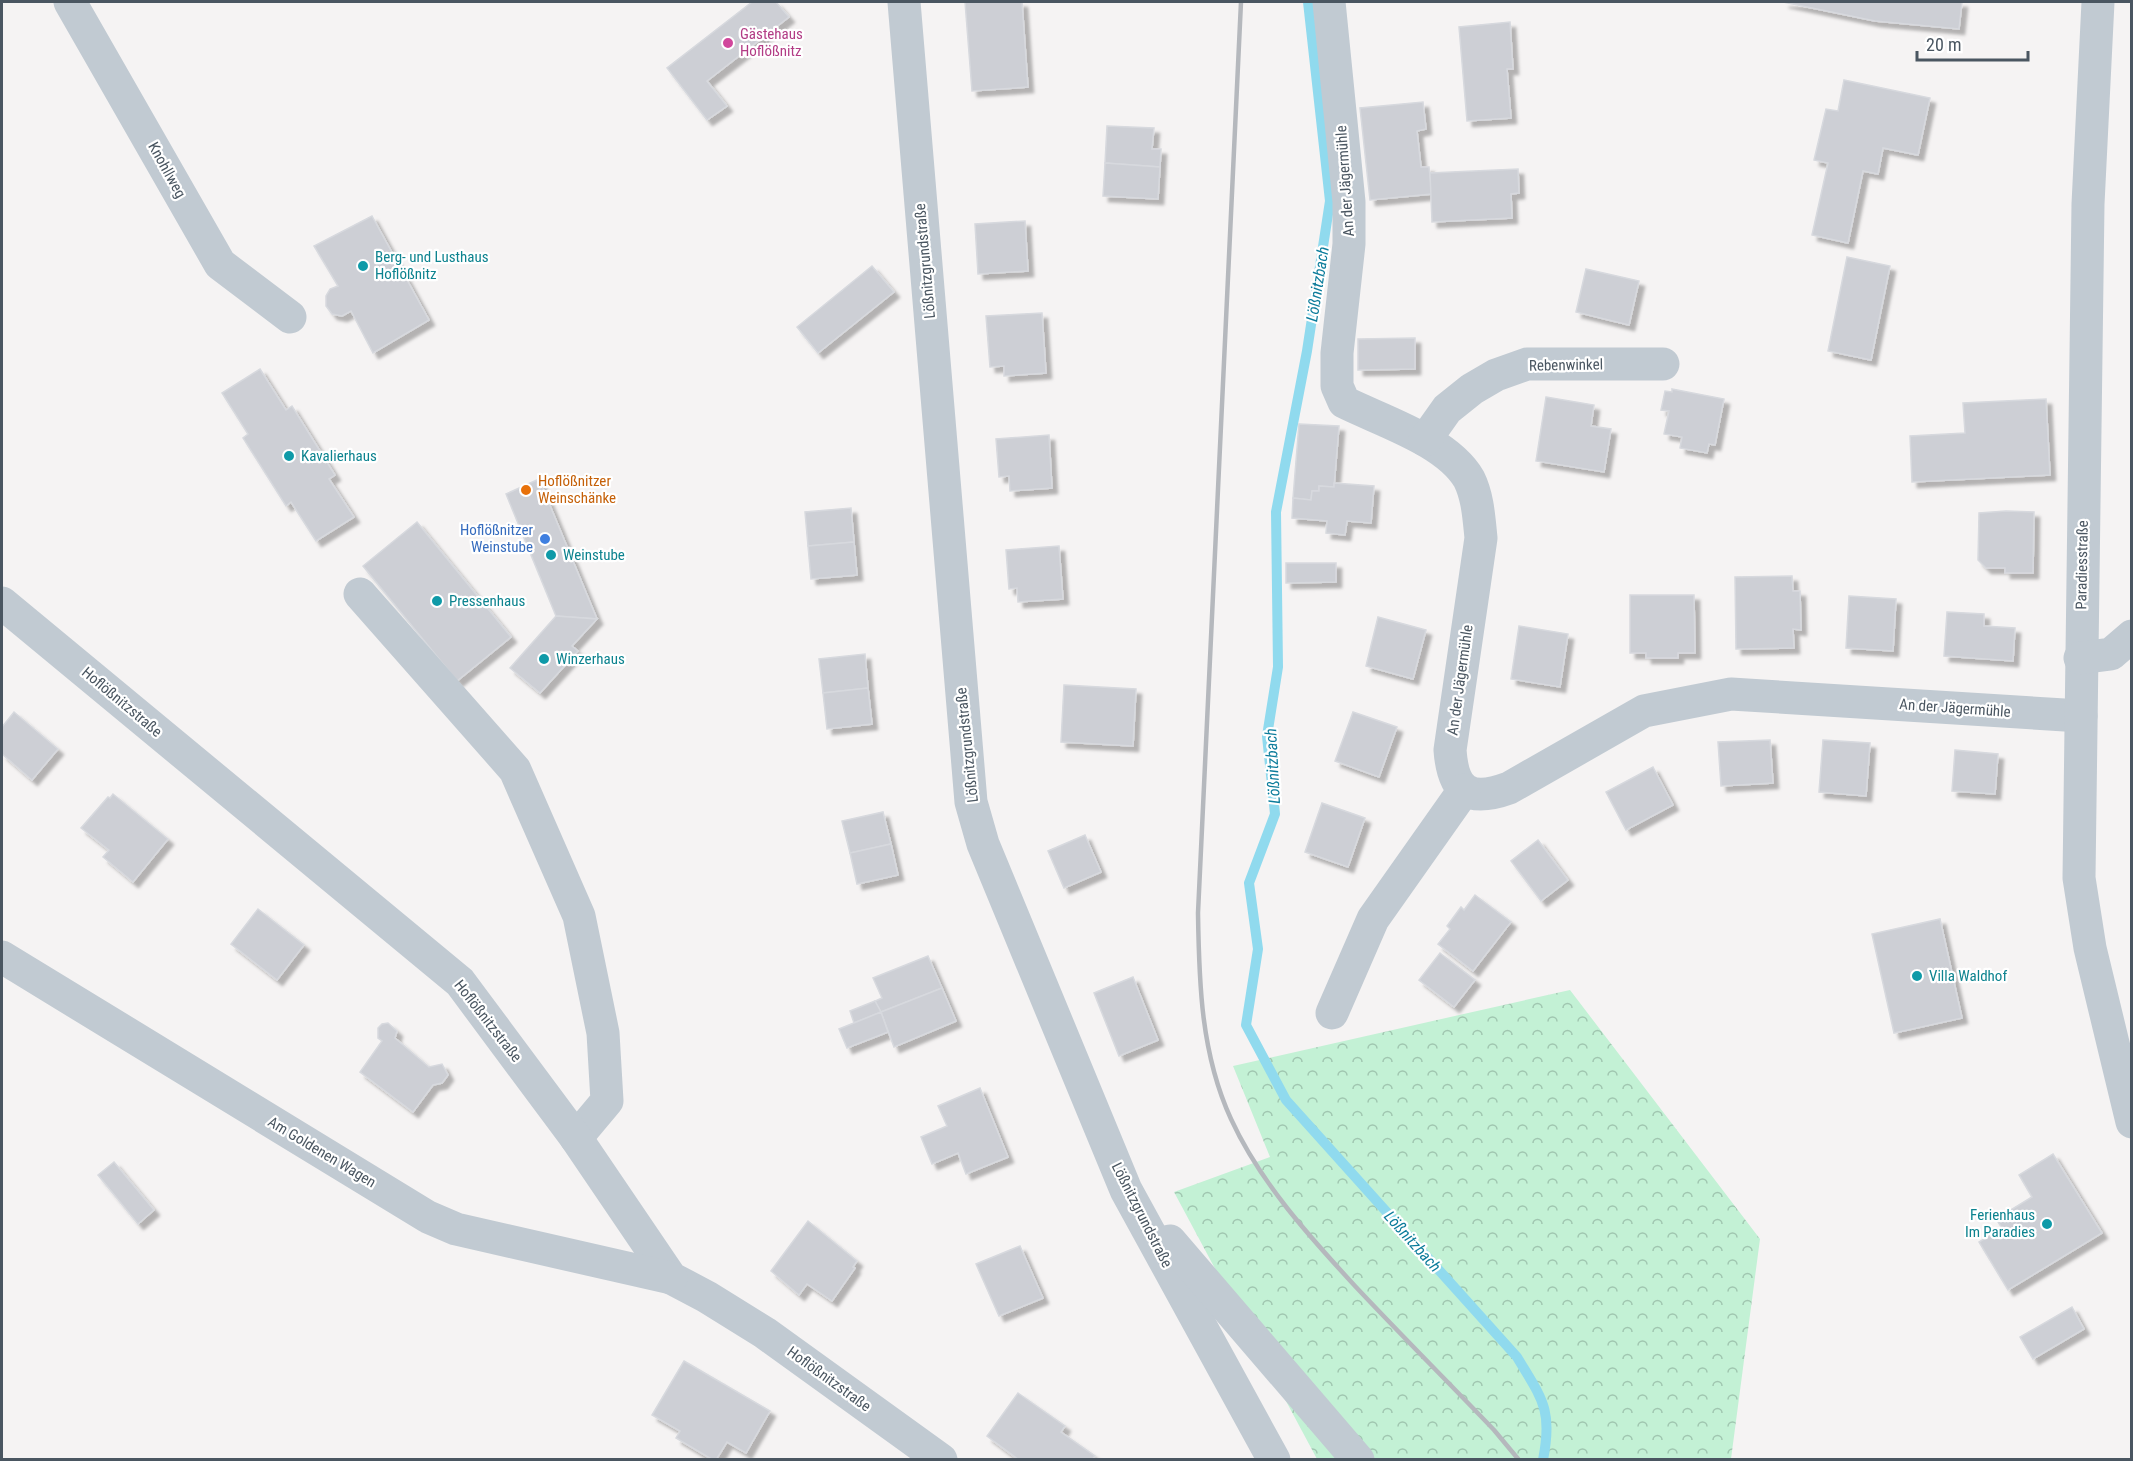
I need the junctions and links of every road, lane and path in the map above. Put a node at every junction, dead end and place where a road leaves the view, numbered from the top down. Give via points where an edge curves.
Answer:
1 (70, 2) edge
2 (904, 2) edge
3 (1329, 2) edge
4 (2098, 2) edge
5 (290, 317) dead end
6 (1663, 364) dead end
7 (1425, 440) junction
8 (360, 594) dead end
9 (2, 603) edge
10 (2132, 636) edge
11 (2080, 658) junction
12 (2081, 716) junction
13 (1464, 790) junction
14 (2, 957) edge
15 (1332, 1013) dead end
16 (2132, 1122) edge
17 (576, 1138) junction
18 (1126, 1190) junction
19 (671, 1278) junction
20 (941, 1460) edge
21 (1274, 1460) edge
22 (1358, 1460) edge

1 - 5 street, Knohllweg via 220,264
2 - 18 street, Lößnitzgrundstraße via 971,802 983,844
3 - 7 street, An der Jägermühle via 1349,234 1337,386 1344,402
4 - 11 street, Paradiesstraße via 2088,204
6 - 7 street, Rebenwinkel via 1527,364 1472,389 1447,409
7 - 13 street, An der Jägermühle via 1451,458 1469,479 1478,507 1481,538 1450,750 1455,781
8 - 17 street via 515,770 579,916 603,1033 607,1101
9 - 17 street, Hoflößnitzstraße via 460,982
10 - 11 street via 2111,654
11 - 12 street, Paradiesstraße
12 - 13 street, An der Jägermühle via 1731,694 1644,711 1509,789 1494,794
12 - 16 street, Paradiesstraße via 2082,912
13 - 15 street via 1374,919
14 - 19 street, Am Goldenen Wagen via 428,1217 456,1229
17 - 19 street, Hoflößnitzstraße
18 - 21 street, Lößnitzgrundstraße
18 - 22 street
19 - 20 street, Hoflößnitzstraße via 765,1333

